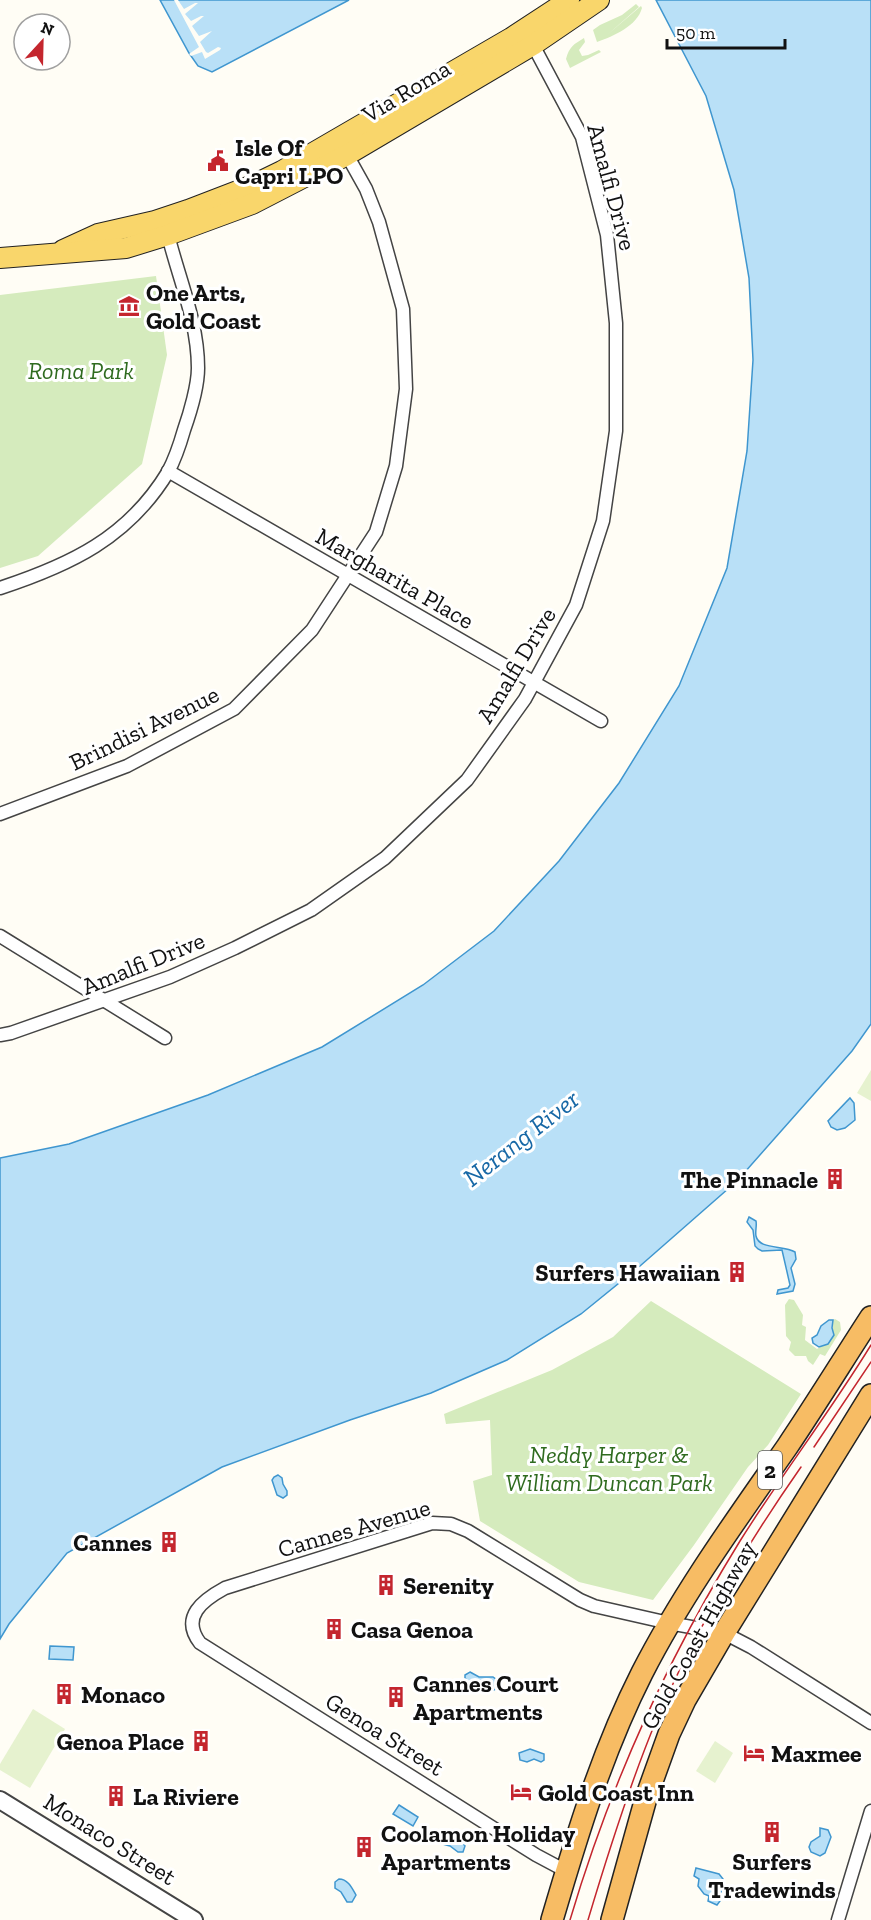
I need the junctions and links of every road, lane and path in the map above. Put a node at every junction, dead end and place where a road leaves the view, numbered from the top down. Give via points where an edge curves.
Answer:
1 (569, 0) edge
2 (599, 0) edge
3 (533, 45) junction
4 (347, 155) junction
5 (168, 235) junction
6 (58, 252) junction
7 (0, 258) edge
8 (168, 471) junction
9 (348, 575) junction
10 (0, 588) edge
11 (534, 683) junction
12 (601, 721) dead end
13 (0, 814) edge
14 (0, 936) edge
15 (105, 1001) junction
16 (0, 1035) edge
17 (165, 1038) dead end
18 (871, 1317) edge
19 (871, 1395) edge
20 (669, 1623) junction
21 (191, 1624) joint
22 (724, 1633) junction
23 (871, 1723) edge
24 (0, 1800) edge
25 (871, 1811) edge
26 (566, 1871) junction
27 (194, 1920) edge
28 (552, 1920) edge
29 (612, 1920) edge
30 (838, 1920) edge

1 - 6 main road, Via Roma via 282,171 215,200 154,221 98,234
2 - 3 main road, Via Roma
3 - 4 main road, Via Roma
3 - 11 street, Amalfi Drive via 582,137 607,235 616,323 616,431 603,521 576,605
4 - 5 main road, Via Roma via 252,204
4 - 9 street, Brindisi Avenue via 380,222 403,309 406,388 396,466 376,532
5 - 6 main road, Via Roma via 117,250
5 - 8 street via 194,327 198,369 188,419
6 - 7 main road, Via Roma
8 - 9 street, Margharita Place
8 - 10 street via 143,506 109,539 67,563
9 - 11 street, Margharita Place
9 - 13 street, Brindisi Avenue via 312,630 234,709 127,766
11 - 12 street, Margharita Place
11 - 15 street, Amalfi Drive via 467,780 385,858 311,910 171,977
14 - 15 street
15 - 16 street, Amalfi Drive
15 - 17 street
18 - 20 highway, Gold Coast Highway / 2
19 - 22 highway, Gold Coast Highway / 2
20 - 21 street, Cannes Avenue via 579,1600 468,1531 443,1522 225,1588 199,1606
20 - 22 street, Cannes Avenue
20 - 26 highway, Gold Coast Highway / 2 via 616,1728
21 - 26 street, Genoa Street via 200,1643
22 - 23 street, Cannes Avenue
22 - 29 highway, Gold Coast Highway / 2 via 685,1700 656,1765
24 - 27 street, Monaco Street
25 - 30 street
26 - 28 highway, Gold Coast Highway / 2

